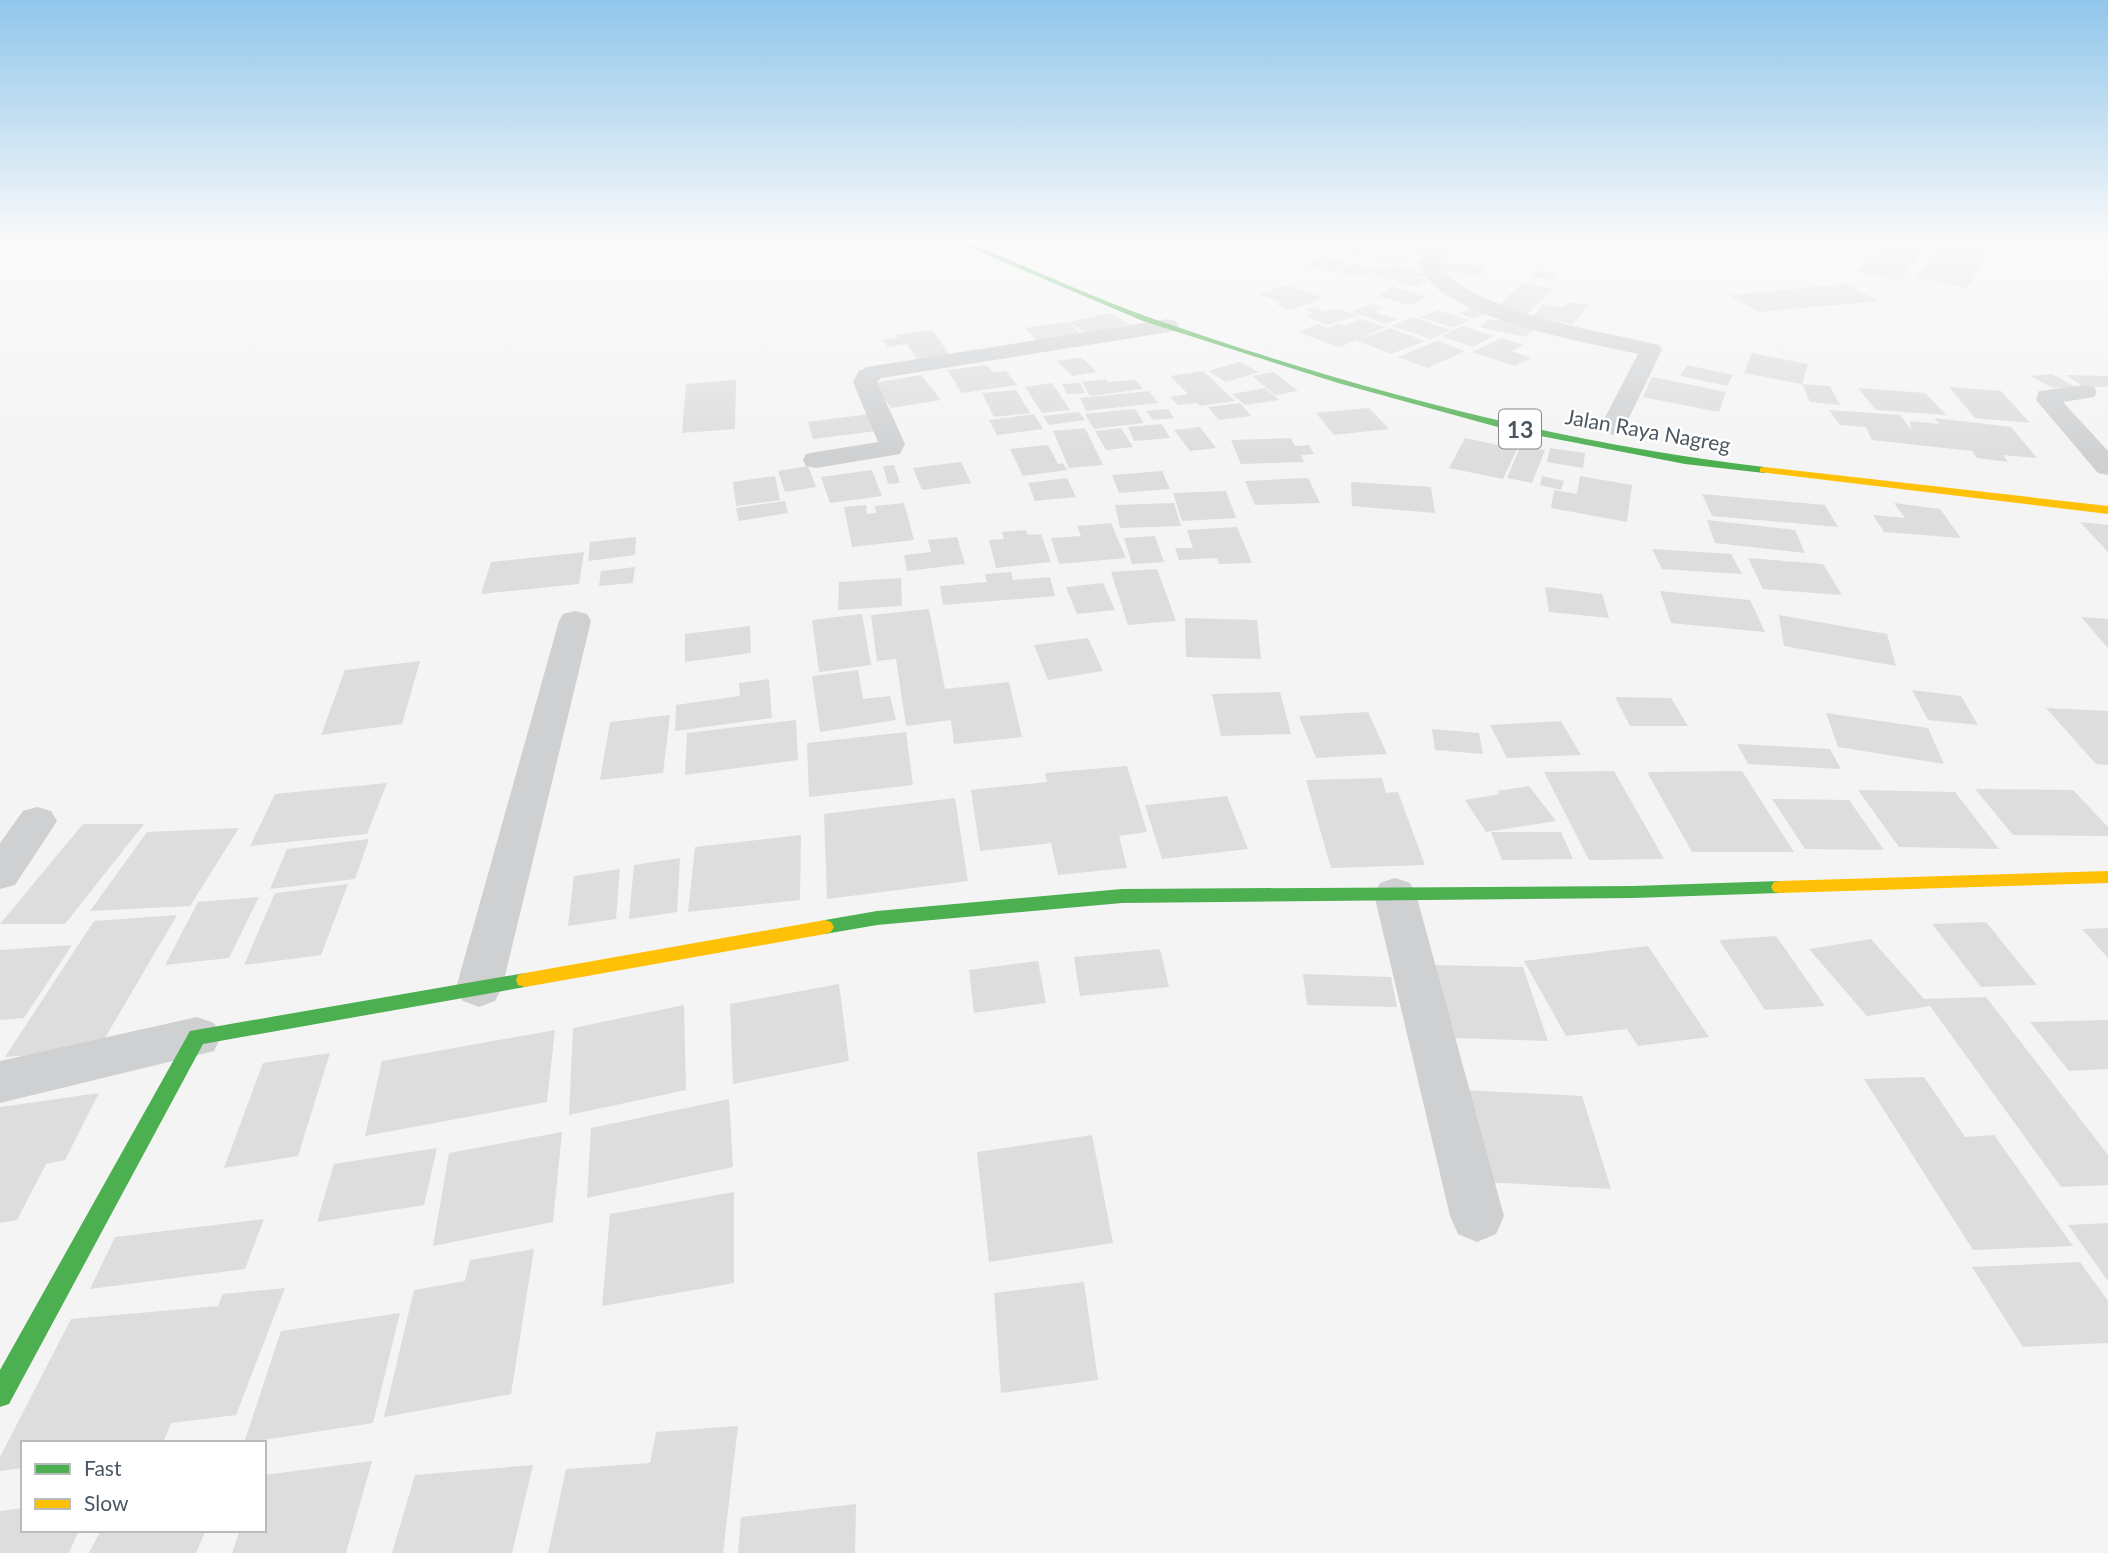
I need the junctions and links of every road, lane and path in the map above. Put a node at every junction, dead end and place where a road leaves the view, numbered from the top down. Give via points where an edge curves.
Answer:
1 (1137, 313) edge
2 (1508, 313) edge
3 (1168, 326) junction
4 (2085, 392) dead end
5 (1614, 427) dead end
6 (816, 460) dead end
7 (2108, 467) edge
8 (2108, 510) edge
9 (575, 621) dead end
10 (37, 821) dead end
11 (0, 874) edge
12 (2108, 877) edge
13 (1395, 894) junction
14 (479, 988) junction
15 (197, 1037) junction
16 (0, 1082) edge
17 (1477, 1216) dead end
18 (0, 1395) edge

1 - 3 main road, Jalan Raya Nagreg / 13
2 - 5 street via 1651,350
3 - 6 street via 875,372 865,382 891,448
3 - 8 main road, Jalan Raya Nagreg / 13 via 1408,400 1600,446 1685,461
4 - 7 street via 2048,396 2048,400
9 - 14 street
10 - 11 street
12 - 13 main road via 1633,892
13 - 14 main road via 1122,897 877,918
13 - 17 street
14 - 15 main road
15 - 16 street
15 - 18 main road

